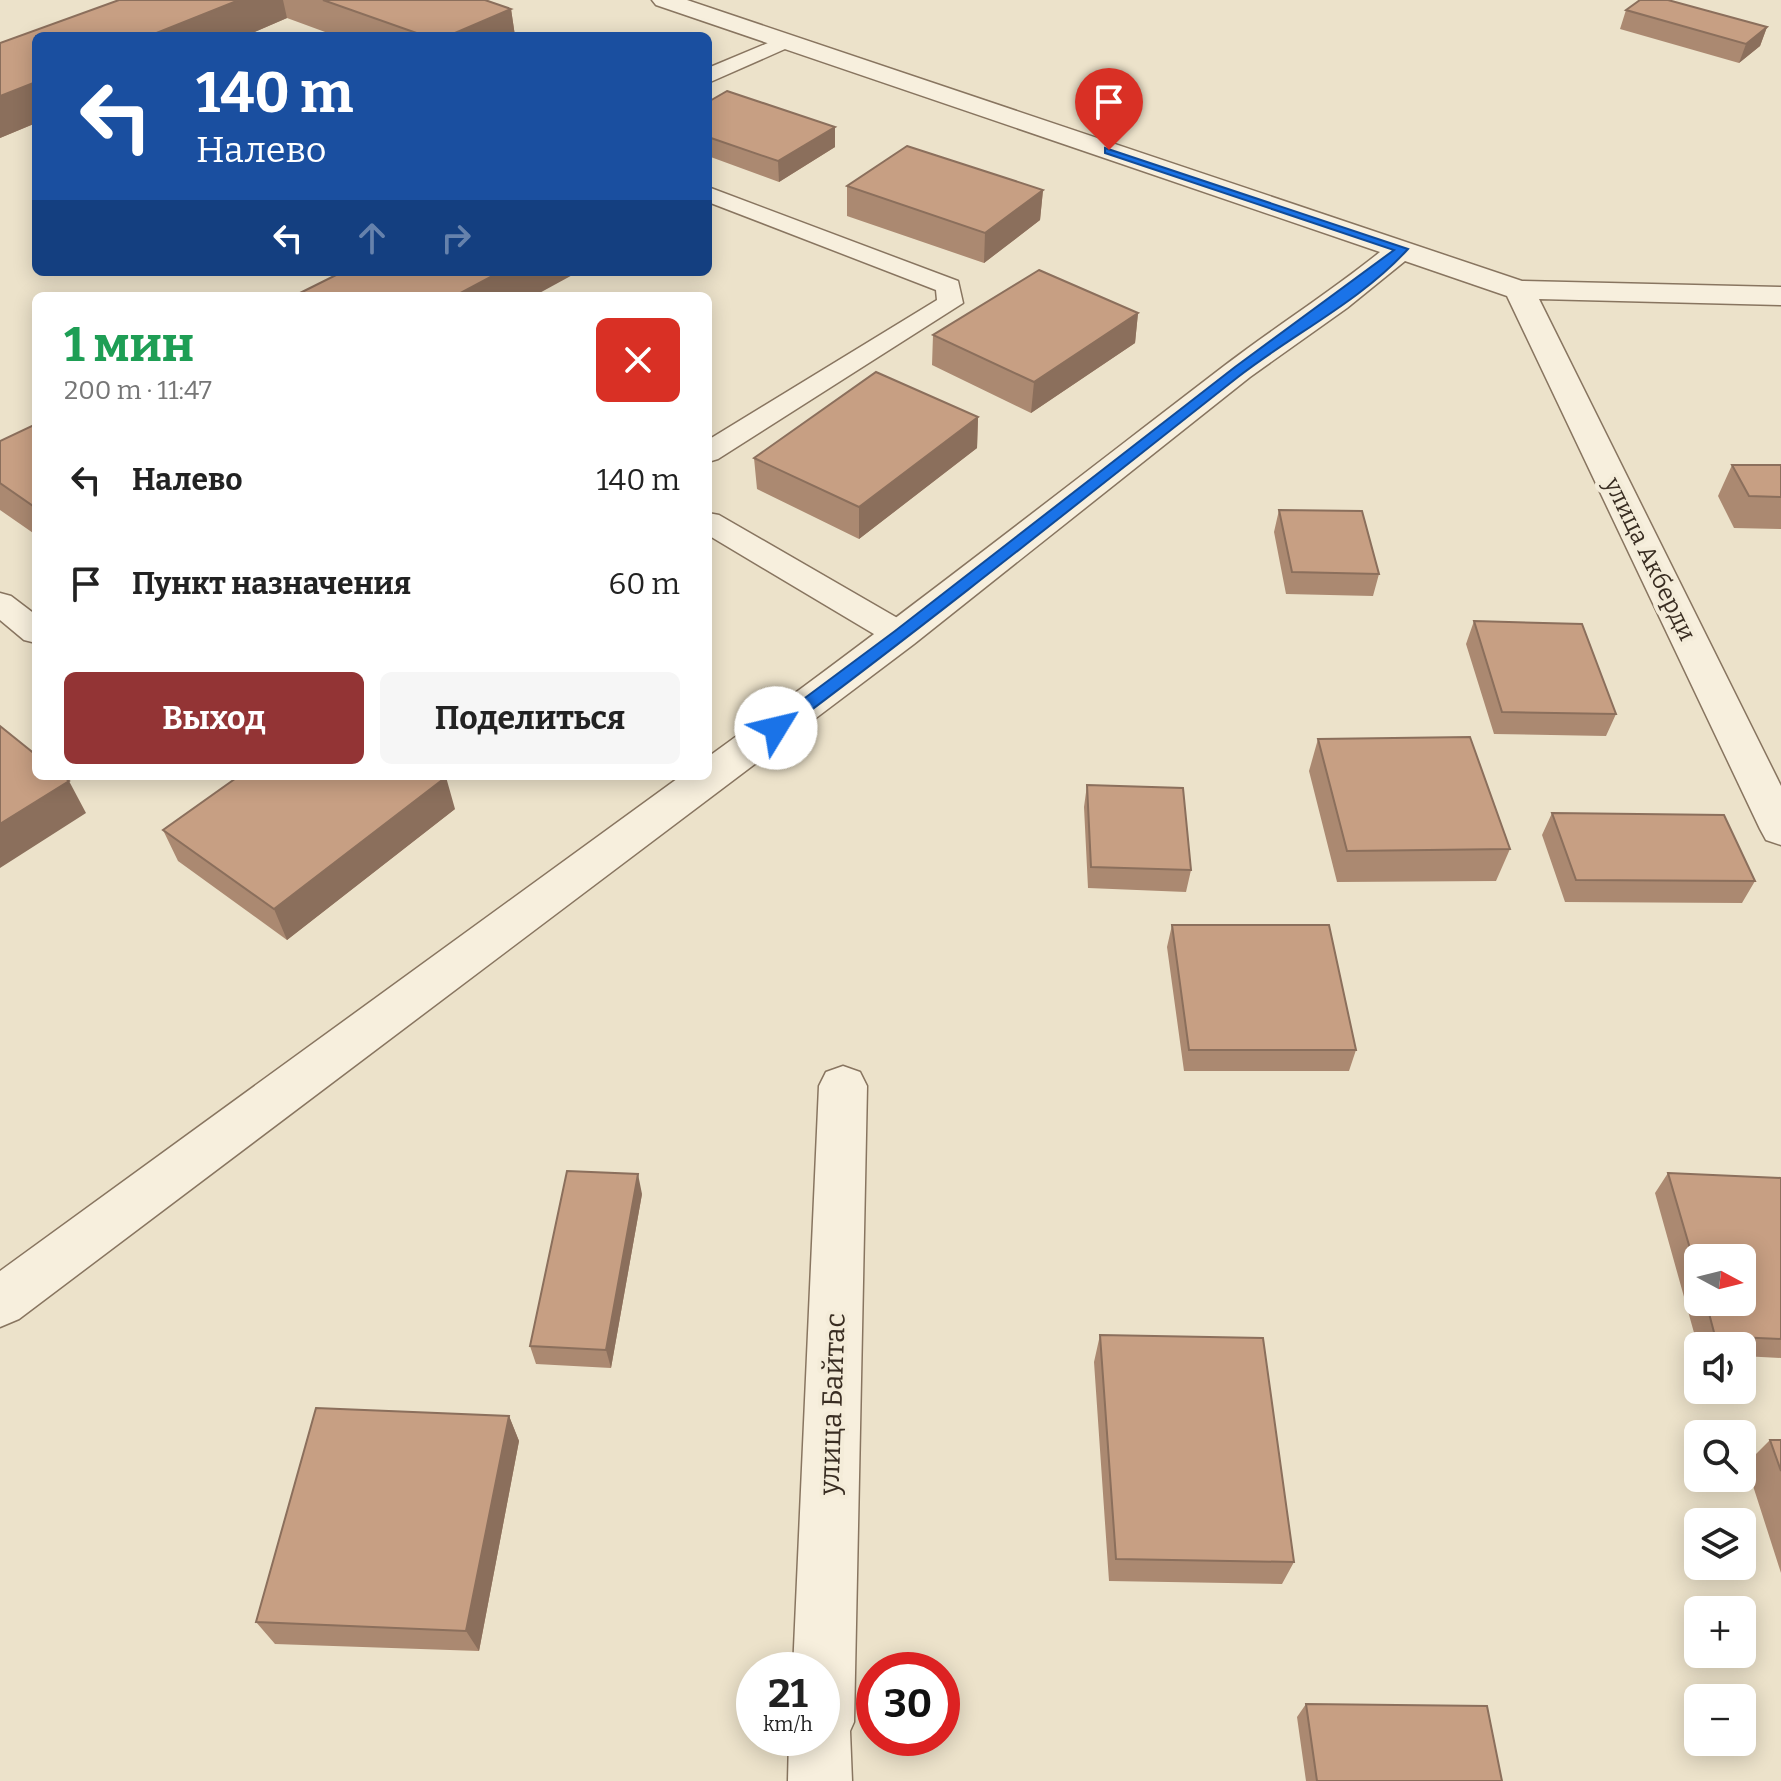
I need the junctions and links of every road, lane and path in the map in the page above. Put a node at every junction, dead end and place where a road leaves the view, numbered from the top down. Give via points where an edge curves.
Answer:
1 (664, 0) edge
2 (787, 41) junction
3 (712, 74) edge
4 (712, 196) edge
5 (1402, 249) junction
6 (1519, 290) junction
7 (1781, 296) edge
8 (712, 451) edge
9 (712, 524) edge
10 (0, 603) edge
11 (32, 629) edge
12 (901, 635) junction
13 (712, 775) edge
14 (705, 780) edge
15 (1781, 829) edge
16 (843, 1086) dead end
17 (0, 1302) edge
18 (824, 1652) edge
19 (821, 1756) edge
20 (820, 1781) edge

1 - 2 street
2 - 3 lane
2 - 5 street
4 - 8 lane via 949,286 950,303
5 - 6 street
5 - 12 street
6 - 7 street
6 - 15 street, улица Акберди
9 - 12 lane
10 - 11 lane
12 - 13 street
14 - 17 street
16 - 18 street, улица Байтас
19 - 20 street

